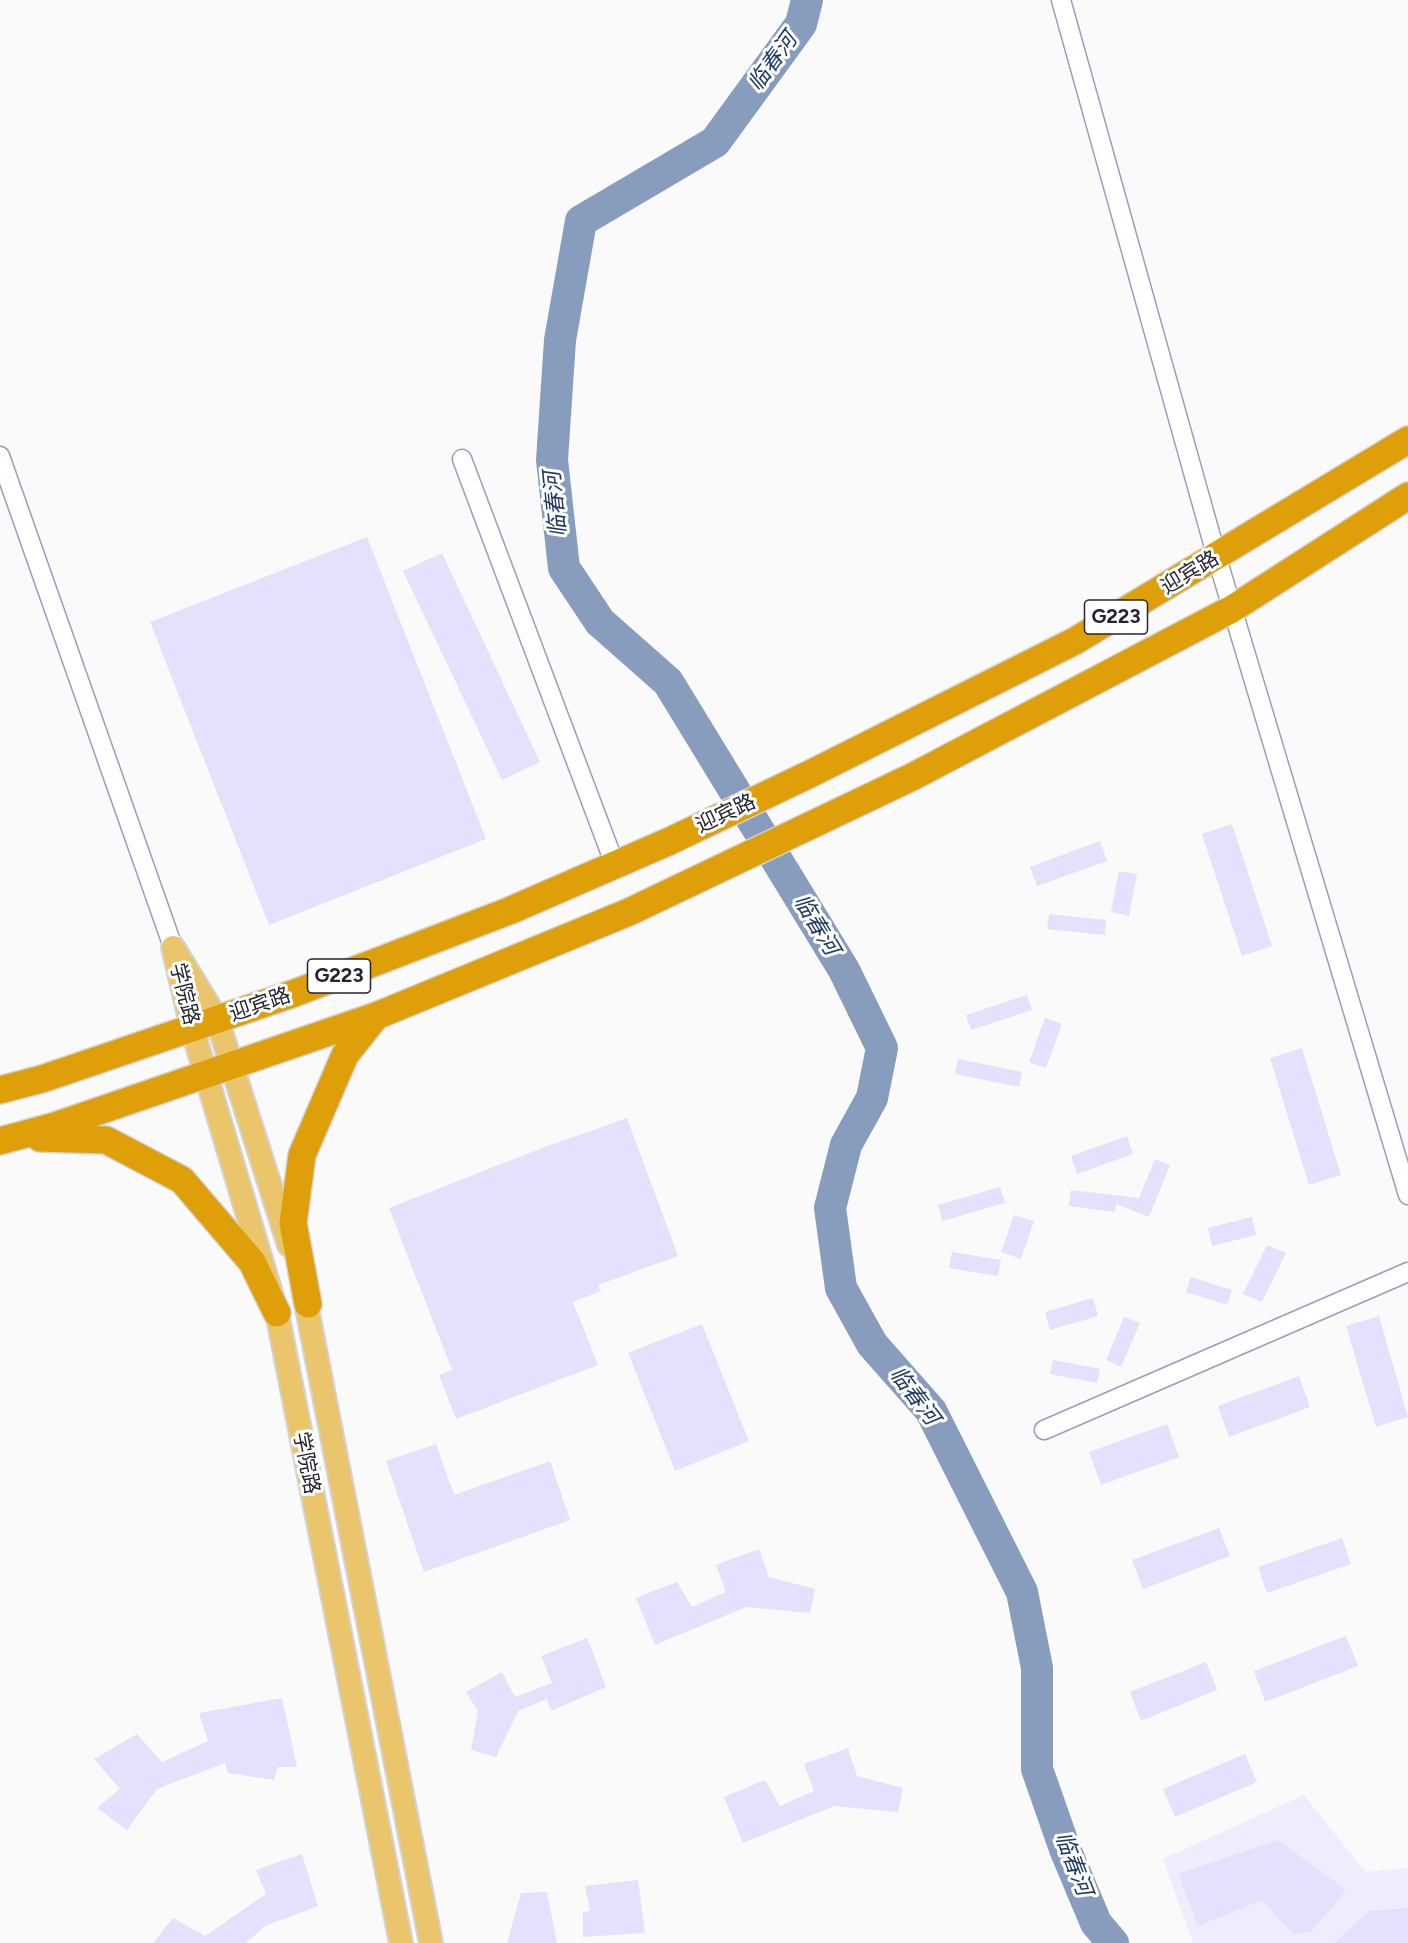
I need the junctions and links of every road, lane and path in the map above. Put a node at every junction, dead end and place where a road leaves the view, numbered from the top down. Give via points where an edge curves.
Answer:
1 (1061, 0) edge
2 (1408, 440) edge
3 (0, 456) edge
4 (462, 459) dead end
5 (1408, 496) edge
6 (1216, 558) junction
7 (1232, 609) junction
8 (615, 865) junction
9 (173, 947) junction
10 (376, 1016) junction
11 (217, 1019) junction
12 (192, 1028) junction
13 (232, 1065) junction
14 (207, 1075) junction
15 (0, 1090) edge
16 (6, 1139) edge
17 (1408, 1195) edge
18 (1408, 1272) edge
19 (308, 1304) junction
20 (277, 1312) junction
21 (1044, 1430) dead end
22 (401, 1943) edge
23 (431, 1943) edge

1 - 6 street
2 - 6 highway, 迎宾路 / G223
3 - 9 street
4 - 8 street
5 - 7 highway, G223
6 - 7 street
6 - 8 highway, 迎宾路 / G223 via 1075,640 812,773
7 - 10 highway, G223 via 912,777 687,886
7 - 17 street
8 - 11 highway, 迎宾路 / G223 via 509,911
9 - 11 main road, 学院路
9 - 12 main road, 学院路
10 - 13 highway, G223
10 - 19 highway via 345,1055 302,1155 293,1222
11 - 12 highway, 迎宾路 / G223
11 - 13 main road, 学院路
12 - 14 main road, 学院路
12 - 15 highway, 迎宾路 / G223
13 - 14 highway, G223
13 - 19 main road, 学院路
14 - 16 highway, G223
14 - 20 main road, 学院路
16 - 20 highway via 106,1140 182,1180 252,1262
18 - 21 street
19 - 23 main road, 学院路
20 - 22 main road, 学院路

